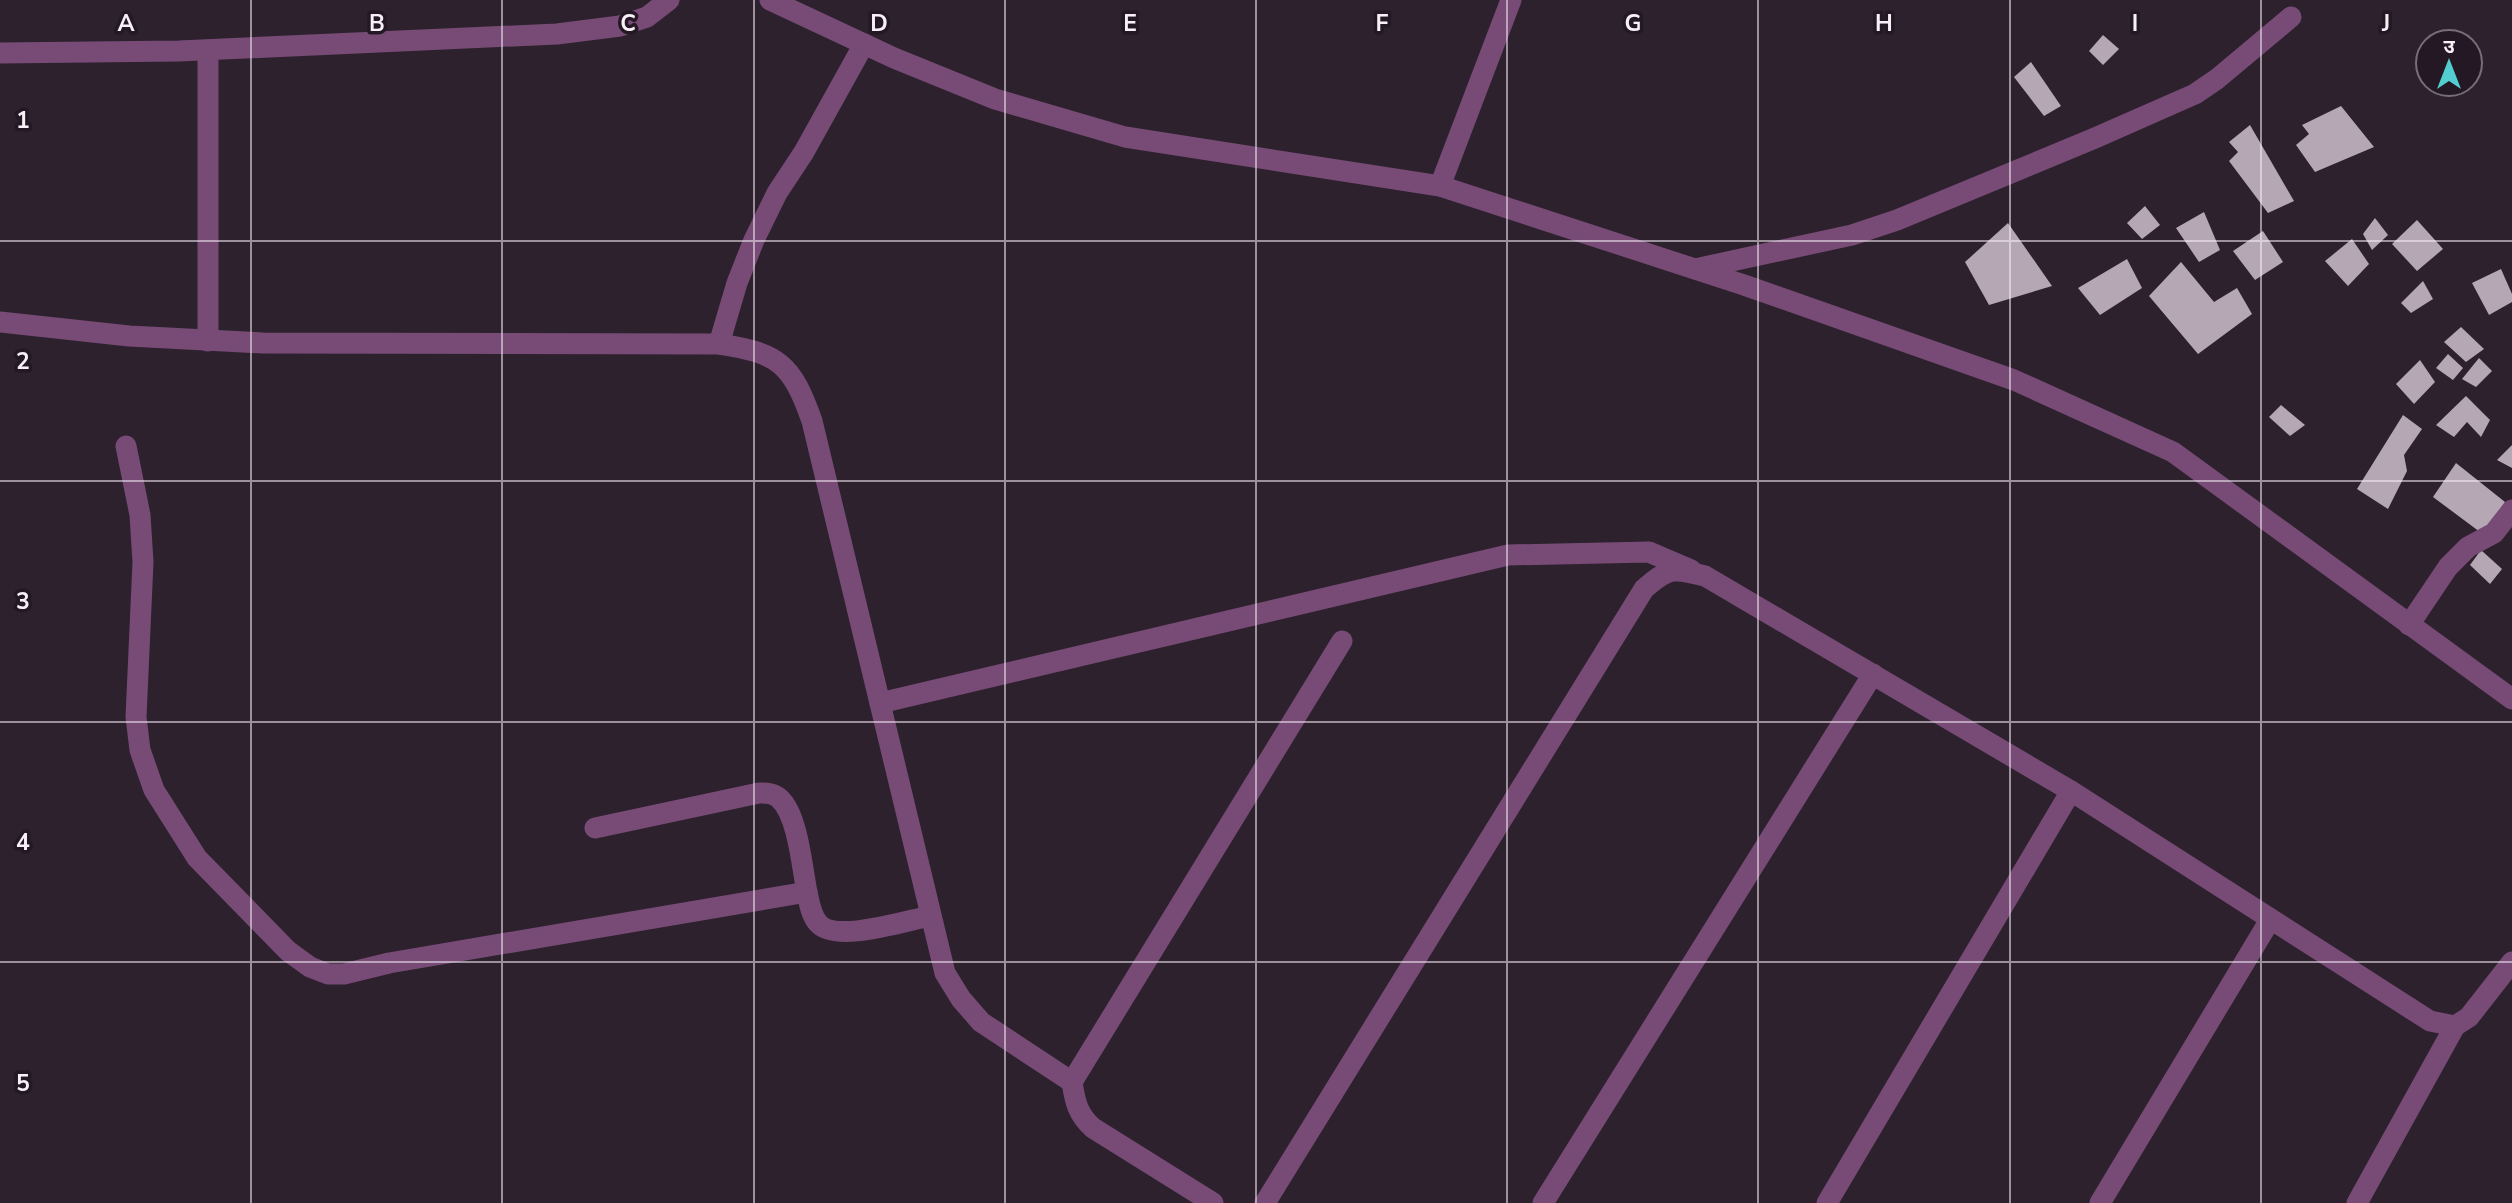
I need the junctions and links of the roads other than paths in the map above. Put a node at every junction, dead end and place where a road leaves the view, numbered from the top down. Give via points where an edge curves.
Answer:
1 (669, 0) edge
2 (770, 0) edge
3 (1511, 0) edge
4 (2291, 17) dead end
5 (864, 44) junction
6 (208, 50) junction
7 (0, 53) edge
8 (1440, 186) junction
9 (1695, 269) junction
10 (0, 322) edge
11 (208, 341) junction
12 (719, 344) junction
13 (126, 446) dead end
14 (2512, 510) edge
15 (1706, 576) junction
16 (2409, 625) junction
17 (1342, 641) dead end
18 (1873, 674) junction
19 (2512, 699) edge
20 (880, 703) junction
21 (2071, 791) junction
22 (595, 828) dead end
23 (807, 892) junction
24 (931, 916) junction
25 (2270, 920) junction
26 (2512, 962) edge
27 (2455, 1026) junction
28 (1072, 1082) junction
29 (1213, 1203) edge
30 (1265, 1203) edge
31 (1542, 1203) edge
32 (1827, 1203) edge
33 (2100, 1203) edge
34 (2357, 1203) edge

1 - 6 street via 647,17 592,31
2 - 5 street
3 - 8 street
4 - 9 street via 2194,94 2095,138 1852,235
5 - 8 street via 995,99 1125,136
5 - 12 street via 754,240
6 - 7 street
6 - 11 street
8 - 9 street
9 - 16 street via 2014,380 2173,452
10 - 11 street
11 - 12 street
12 - 20 street via 749,349 780,363 800,387
13 - 23 street via 140,515 143,562 136,716 140,750 154,790 197,858 288,951 310,967 344,974 402,960
14 - 16 street via 2494,533 2468,547 2448,567
15 - 18 street
15 - 20 street via 1649,552 1508,555
15 - 30 street via 1680,569 1661,574 1644,589
16 - 19 street
17 - 28 street
18 - 21 street
18 - 31 street
20 - 24 street
21 - 25 street
21 - 32 street
22 - 23 street via 770,793 779,797 792,818
23 - 24 street via 811,911 828,931 851,932
24 - 28 street via 946,974 961,999 981,1022
25 - 27 street via 2430,1021
25 - 33 street
26 - 27 street via 2469,1017
27 - 34 street
28 - 29 street via 1082,1118 1093,1128

